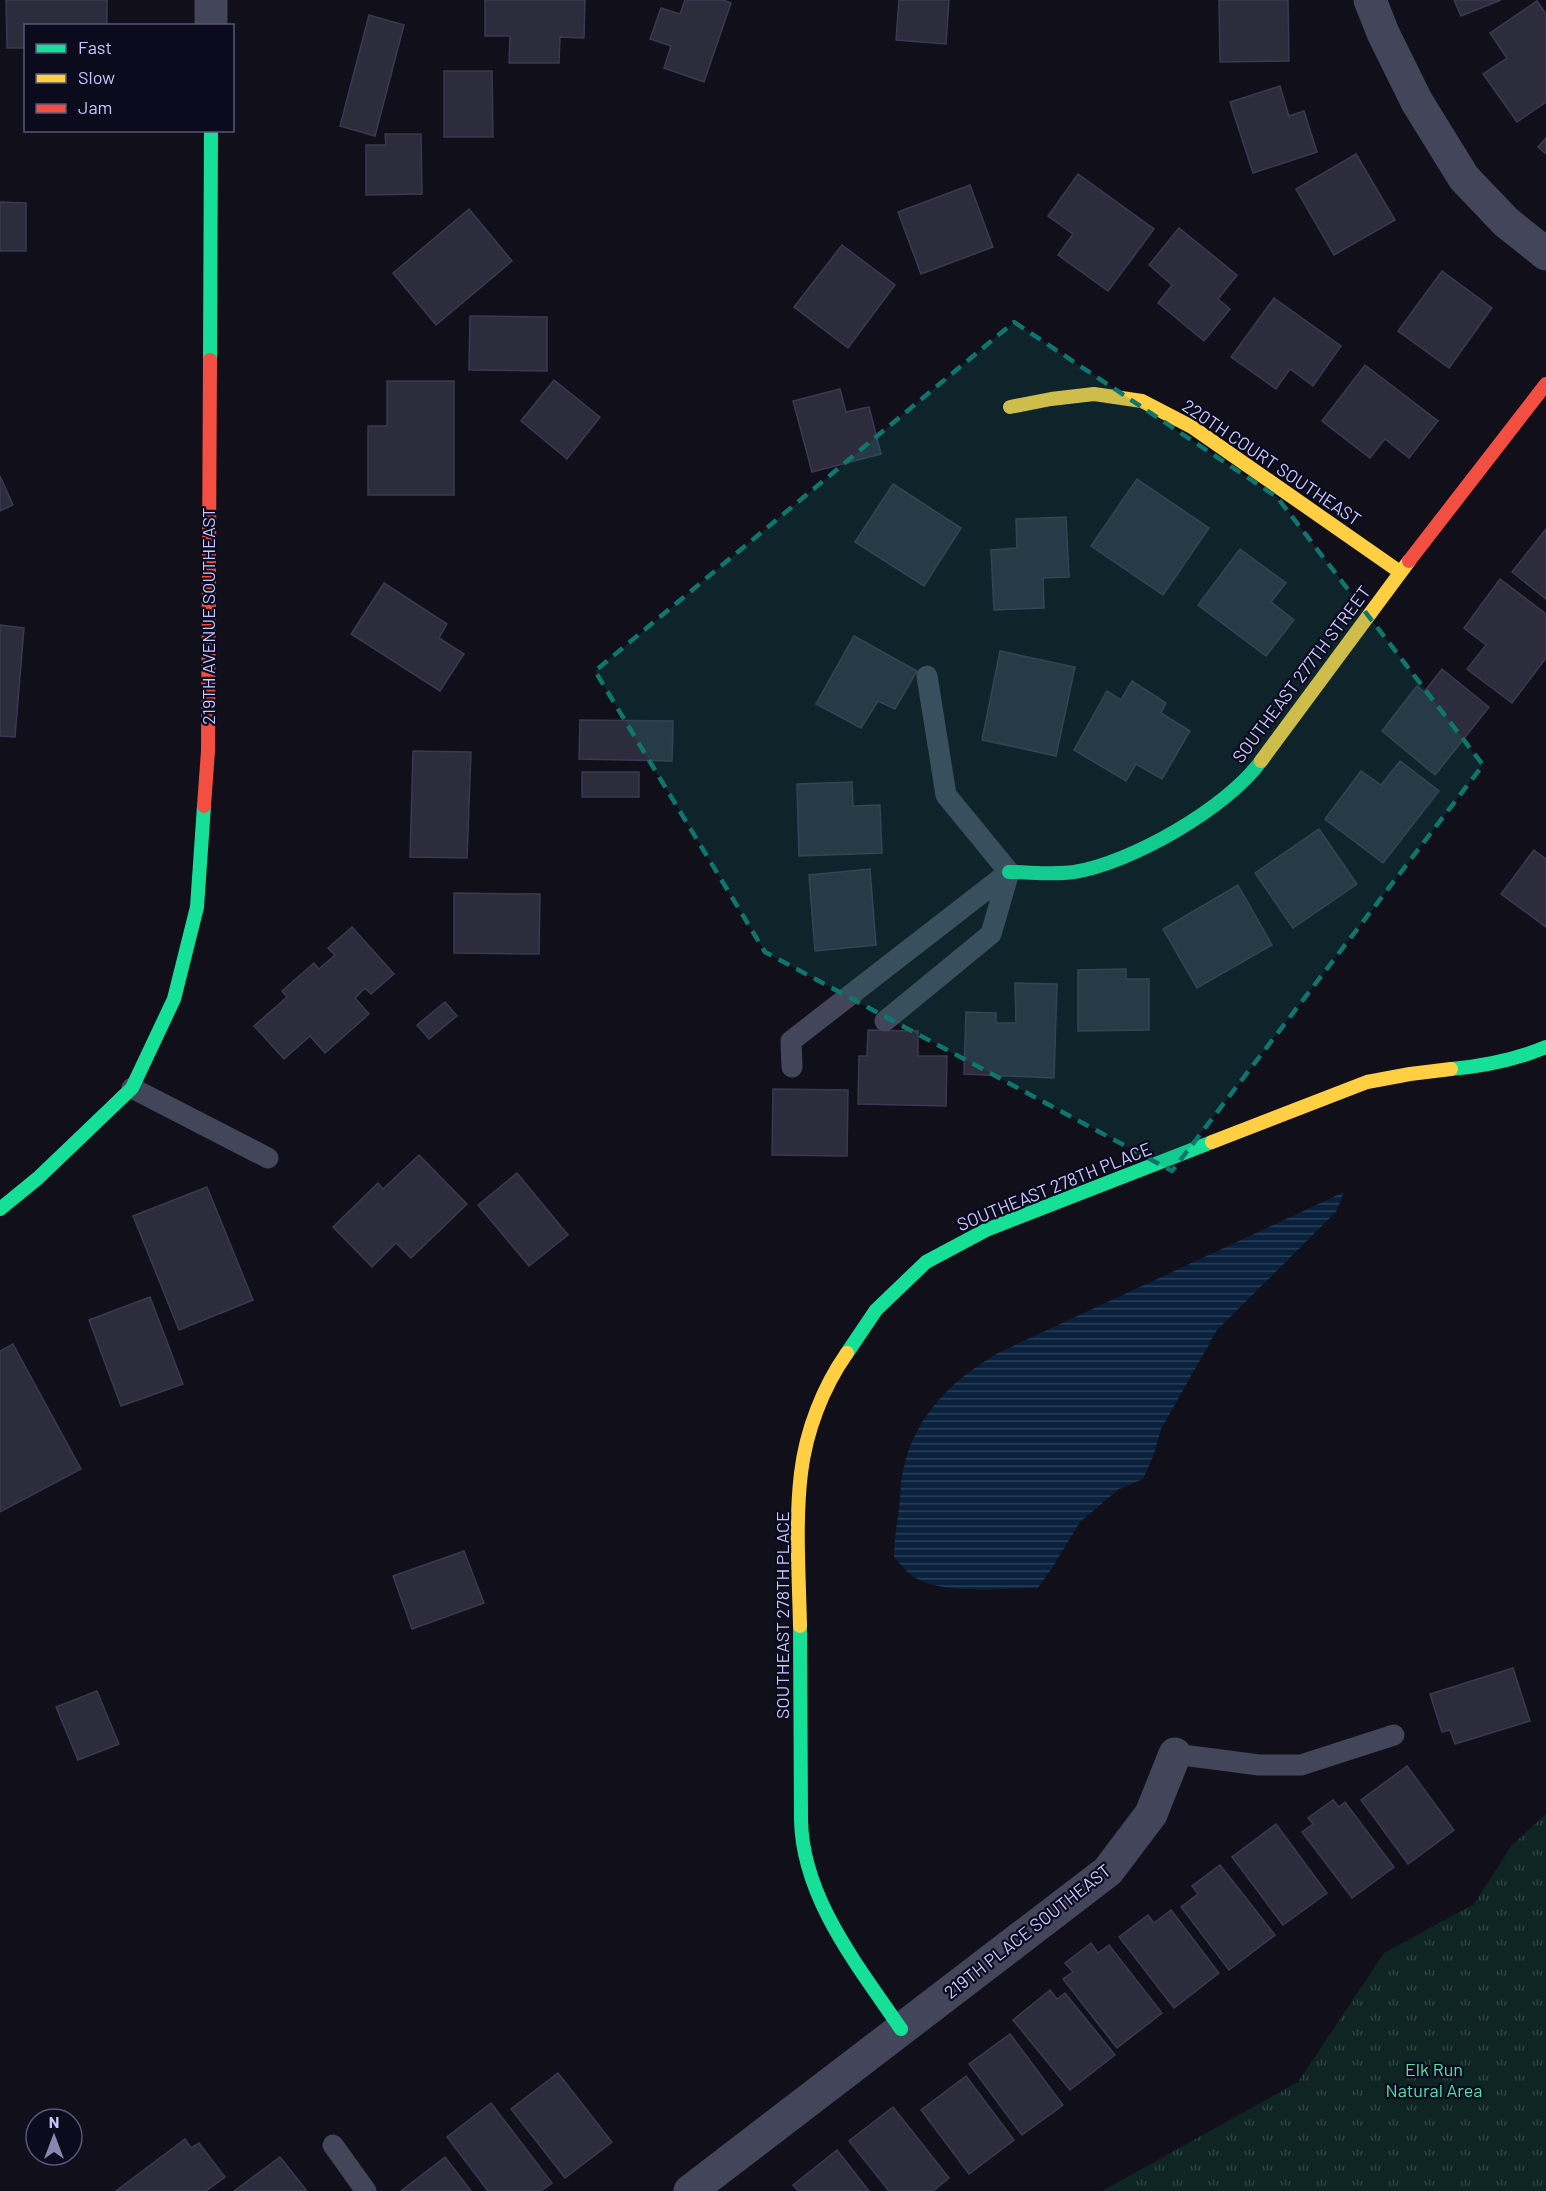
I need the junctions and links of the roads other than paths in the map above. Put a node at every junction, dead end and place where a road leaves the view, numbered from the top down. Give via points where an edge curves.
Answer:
1 (211, 0) edge
2 (1370, 0) edge
3 (211, 24) edge
4 (211, 132) edge
5 (1546, 254) edge
6 (1546, 384) edge
7 (1010, 407) dead end
8 (1400, 572) junction
9 (927, 676) dead end
10 (1009, 872) junction
11 (885, 1021) dead end
12 (1546, 1047) edge
13 (792, 1067) dead end
14 (132, 1088) junction
15 (268, 1158) dead end
16 (0, 1209) edge
17 (1394, 1735) dead end
18 (1175, 1754) joint
19 (901, 2029) junction
20 (333, 2145) dead end
21 (366, 2191) edge
22 (690, 2191) edge

1 - 3 street
2 - 5 street via 1417,102 1464,178 1506,222
4 - 14 street, 219TH AVENUE SOUTHEAST via 208,751 202,849 197,907 174,999
6 - 8 street, SOUTHEAST 277TH STREET
7 - 8 street, 220TH COURT SOUTHEAST via 1094,394 1142,401 1192,427
8 - 10 street, SOUTHEAST 277TH STREET via 1256,770 1210,808 1125,857 1073,872
9 - 10 lane via 946,795
10 - 11 lane via 991,934
10 - 13 lane via 791,1041
12 - 19 street, SOUTHEAST 278TH PLACE via 1520,1058 1482,1066 1366,1082 986,1230 926,1262 876,1310 837,1367 812,1422 801,1472 803,1846 833,1927
14 - 15 lane
14 - 16 street
17 - 18 lane, 219TH PLACE SOUTHEAST via 1301,1766 1259,1766
18 - 19 street, 219TH PLACE SOUTHEAST via 1151,1814 1108,1871
19 - 22 street, 219TH PLACE SOUTHEAST
20 - 21 lane

